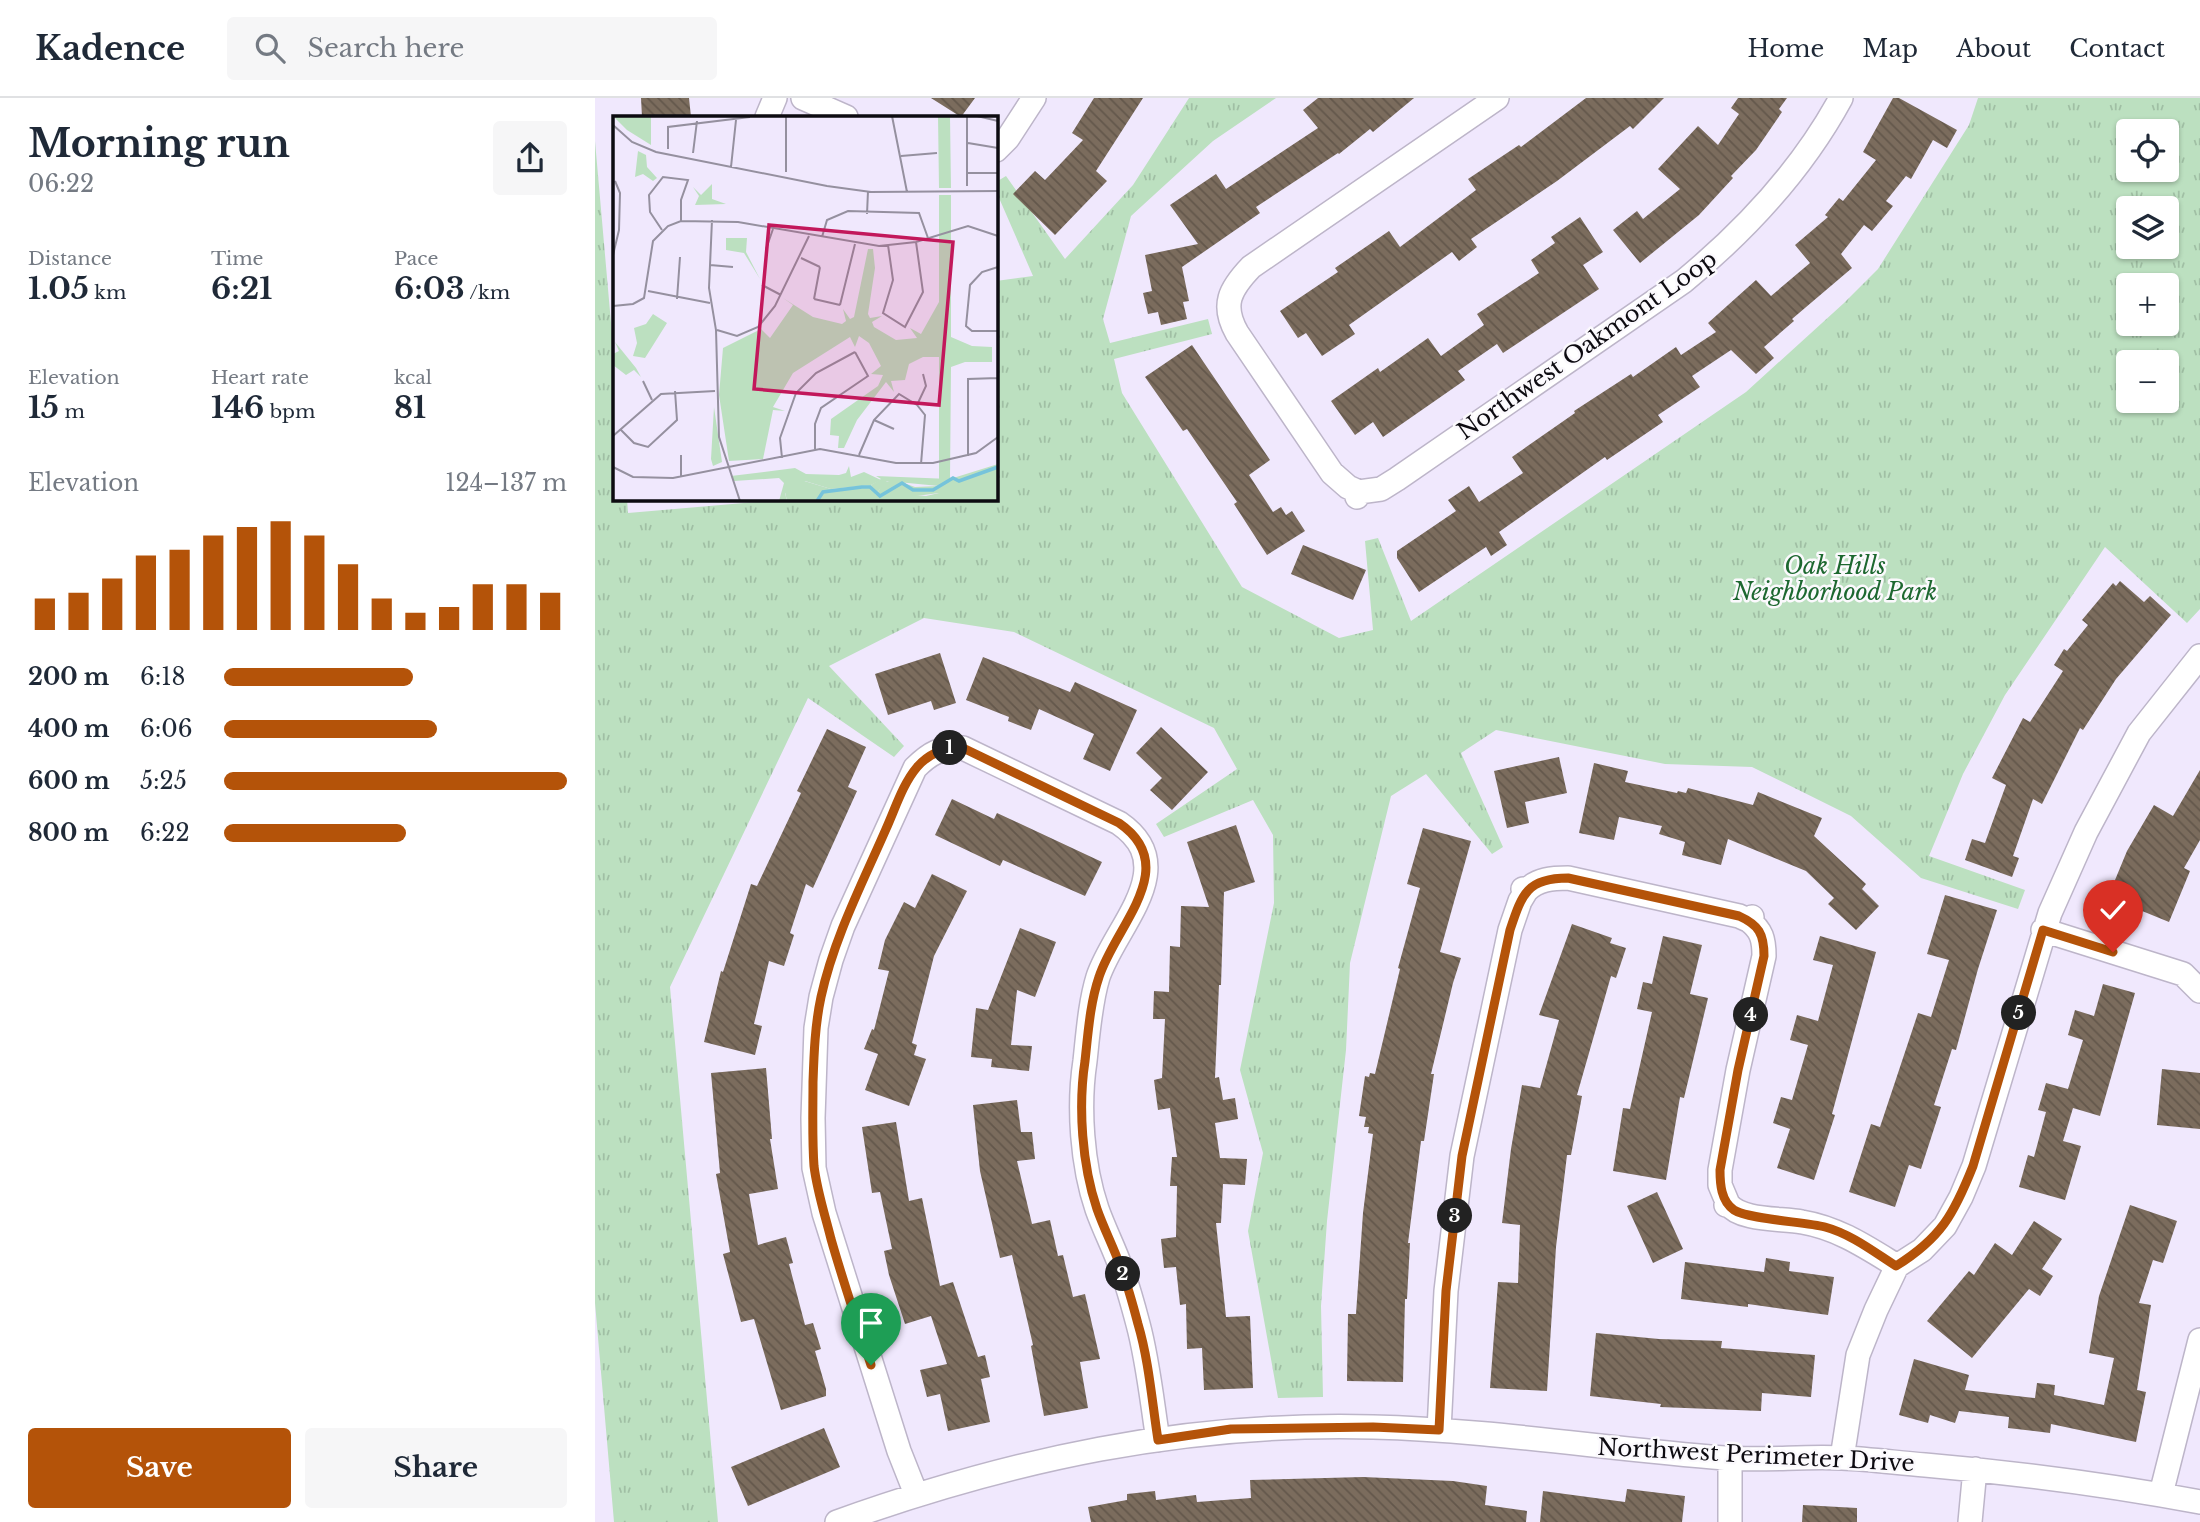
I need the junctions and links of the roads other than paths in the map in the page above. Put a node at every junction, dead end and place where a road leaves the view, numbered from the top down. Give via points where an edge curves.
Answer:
1 (775, 98) edge
2 (803, 98) edge
3 (1034, 98) edge
4 (1497, 98) edge
5 (1841, 98) edge
6 (767, 116) edge
7 (844, 116) edge
8 (997, 149) edge
9 (2200, 656) edge
10 (2043, 930) junction
11 (2200, 990) edge
12 (1896, 1266) junction
13 (2200, 1340) edge
14 (1439, 1430) junction
15 (1158, 1440) junction
16 (1842, 1458) junction
17 (1730, 1459) junction
18 (1975, 1469) junction
19 (916, 1494) junction
20 (2161, 1494) junction
21 (2200, 1502) edge
22 (837, 1522) edge
23 (1730, 1522) edge
24 (1970, 1522) edge

1 - 6 street
2 - 7 street
3 - 8 street
4 - 5 street, Northwest Oakmont Loop via 1251,267 1228,301 1229,319 1237,333 1332,473 1358,494 1381,489 1397,479 1727,246 1784,183
9 - 10 street via 2139,733 2086,832
10 - 11 street via 2183,974
10 - 12 street via 1961,1197 1937,1234
12 - 14 street via 1850,1236 1803,1222 1742,1214 1727,1204 1720,1170 1764,956 1764,940 1750,918 1551,878 1525,890 1510,930 1462,1156 1446,1291
12 - 16 street via 1858,1355
13 - 20 street
14 - 15 street, Northwest Perimeter Drive via 1231,1429
14 - 17 street, Northwest Perimeter Drive
15 - 19 street, Northwest Perimeter Drive via 1033,1462
15 - 19 street via 1139,1328 1096,1207 1083,1143 1082,1078 1099,976 1144,887 1145,853 1133,832 1119,823 963,748 948,747 929,754 915,768 843,926 821,998 814,1066 814,1168 824,1213
16 - 17 street, Northwest Perimeter Drive
16 - 18 street, Northwest Perimeter Drive
17 - 23 street
18 - 20 street, Northwest Perimeter Drive
18 - 24 street
19 - 22 street, Northwest Perimeter Drive
20 - 21 street, Northwest Perimeter Drive

